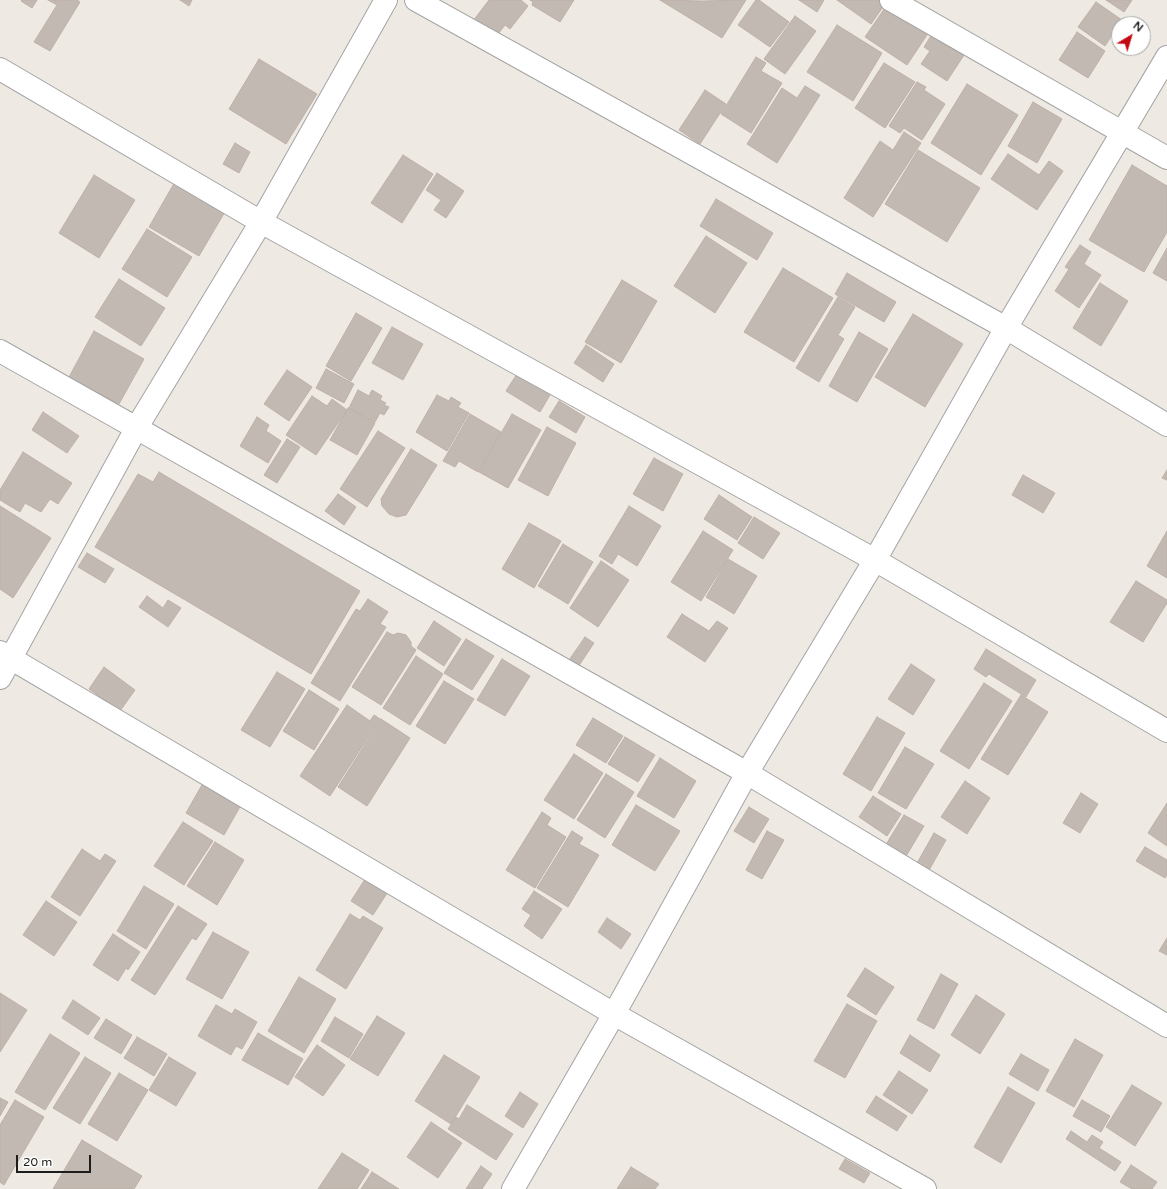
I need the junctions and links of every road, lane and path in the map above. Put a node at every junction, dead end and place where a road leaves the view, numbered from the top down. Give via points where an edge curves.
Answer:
1 (386, 0) edge
2 (416, 0) edge
3 (891, 0) edge
4 (1167, 57) edge
5 (0, 70) edge
6 (1123, 133) junction
7 (1167, 158) edge
8 (261, 222) junction
9 (1006, 328) junction
10 (0, 351) edge
11 (1167, 425) edge
12 (137, 427) junction
13 (875, 560) junction
14 (6, 656) edge
15 (0, 678) edge
16 (1167, 731) edge
17 (747, 773) junction
18 (614, 1014) junction
19 (1167, 1026) edge
20 (513, 1189) edge
21 (925, 1189) edge

1 - 8 street
2 - 9 street
3 - 6 street
4 - 6 street
5 - 8 street
6 - 7 street
6 - 9 street
8 - 12 street
8 - 13 street
9 - 11 street
9 - 13 street
10 - 12 street
12 - 14 street
12 - 17 street
13 - 16 street
13 - 17 street
14 - 15 street
14 - 18 street
17 - 18 street
17 - 19 street
18 - 20 street
18 - 21 street

